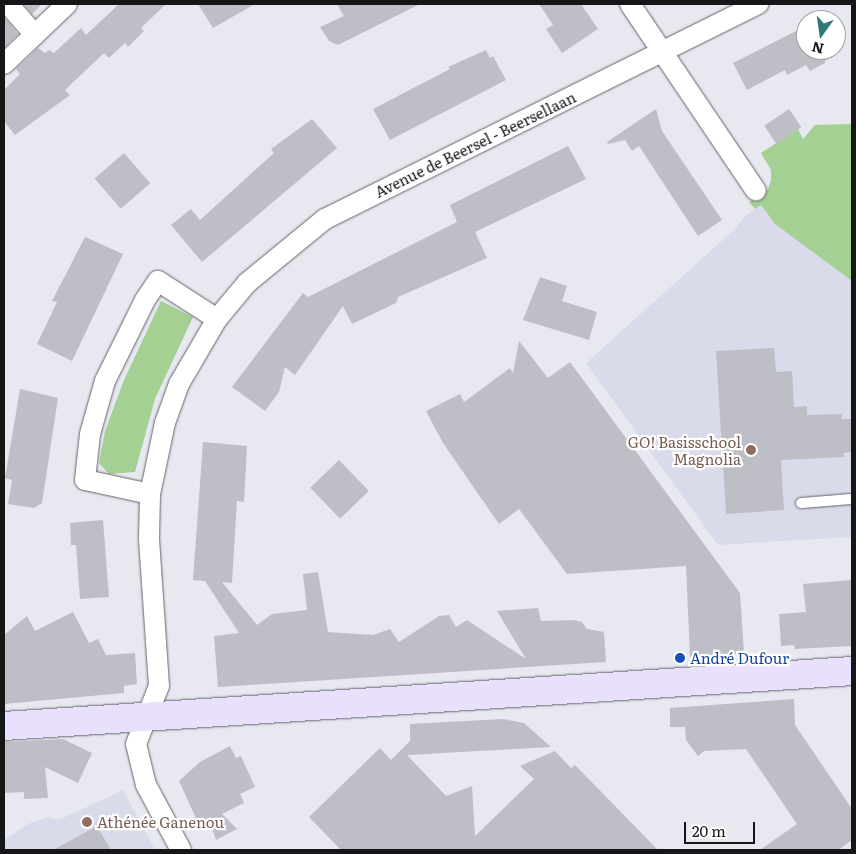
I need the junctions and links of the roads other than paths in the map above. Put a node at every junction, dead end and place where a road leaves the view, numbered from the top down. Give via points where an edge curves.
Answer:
1 (8, 4) edge
2 (68, 4) edge
3 (630, 4) edge
4 (759, 4) edge
5 (36, 35) junction
6 (661, 52) junction
7 (4, 64) edge
8 (756, 191) dead end
9 (217, 319) junction
10 (150, 494) junction
11 (852, 499) edge
12 (801, 503) dead end
13 (852, 671) edge
14 (148, 716) junction
15 (4, 726) edge
16 (181, 850) edge

1 - 5 street
2 - 5 street
3 - 6 street
4 - 6 street, Avenue de Beersel - Beersellaan
5 - 7 street
6 - 8 street
6 - 9 street, Avenue de Beersel - Beersellaan via 325,219 247,283
9 - 10 street, Avenue de Beersel - Beersellaan via 176,392 165,423
9 - 10 street via 158,281 145,300 105,382 90,434 84,480
10 - 14 street, Avenue de Beersel - Beersellaan via 149,538 159,686
11 - 12 lane
13 - 14 main road
14 - 15 main road
14 - 16 street, Avenue de Beersel - Beersellaan via 136,744 146,785

